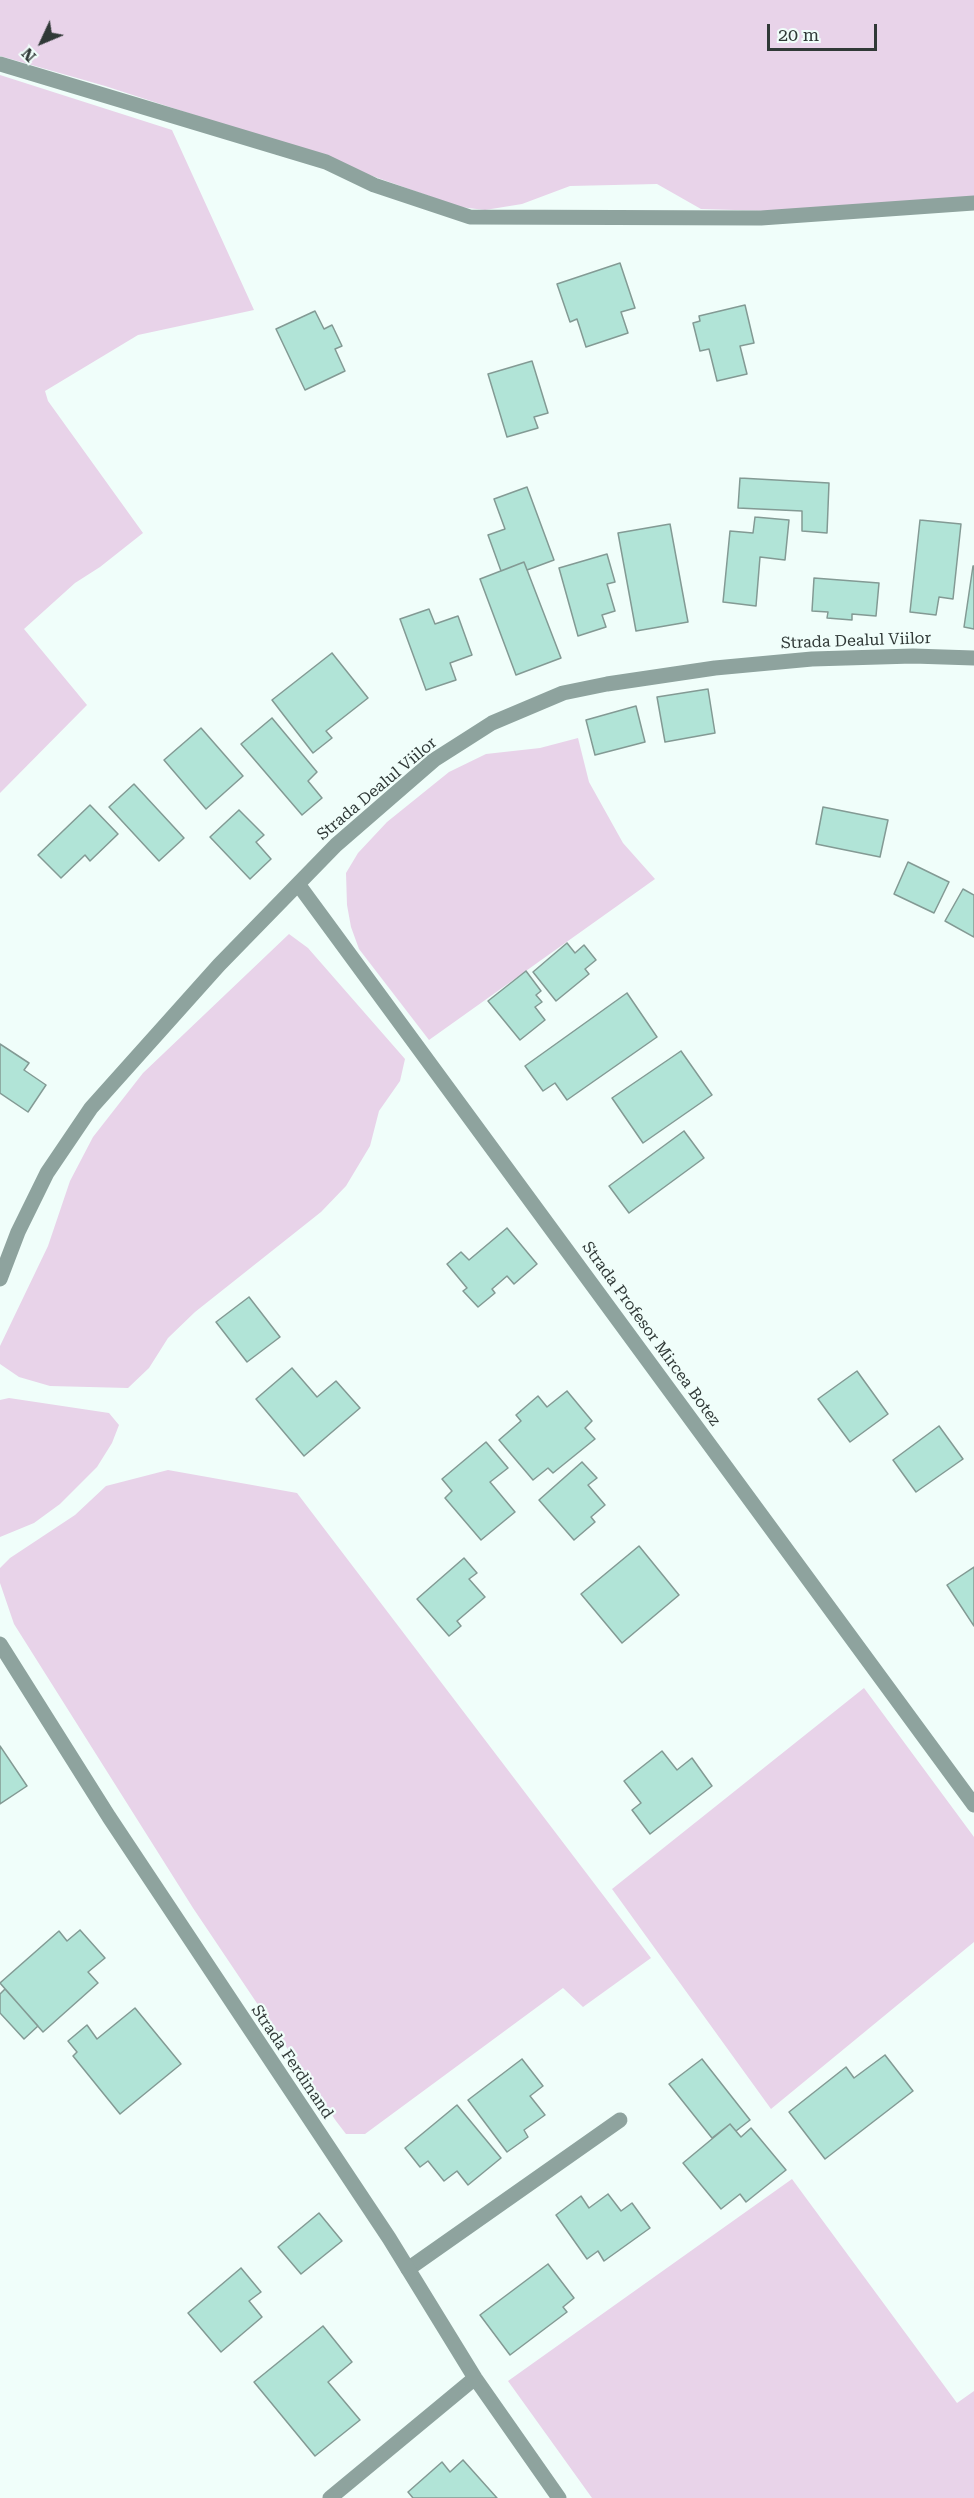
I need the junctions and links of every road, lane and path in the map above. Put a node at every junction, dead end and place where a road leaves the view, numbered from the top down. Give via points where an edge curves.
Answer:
1 (0, 64) edge
2 (974, 203) edge
3 (974, 658) edge
4 (298, 884) junction
5 (0, 1279) edge
6 (0, 1644) edge
7 (974, 1805) edge
8 (620, 2120) dead end
9 (408, 2270) junction
10 (476, 2378) junction
11 (330, 2498) edge
12 (559, 2498) edge

1 - 2 street via 326,162 374,185 470,217 761,218
3 - 4 street, Strada Dealul Viilor via 812,659 715,668 563,693 492,723 435,760 336,845
4 - 5 street, Strada Dealul Viilor via 219,965 91,1108 47,1173
4 - 7 street, Strada Profesor Mircea Botez
6 - 9 street, Strada Ferdinand via 109,1817
8 - 9 street
9 - 10 street, Strada Ferdinand
10 - 11 street
10 - 12 street, Strada Ferdinand

